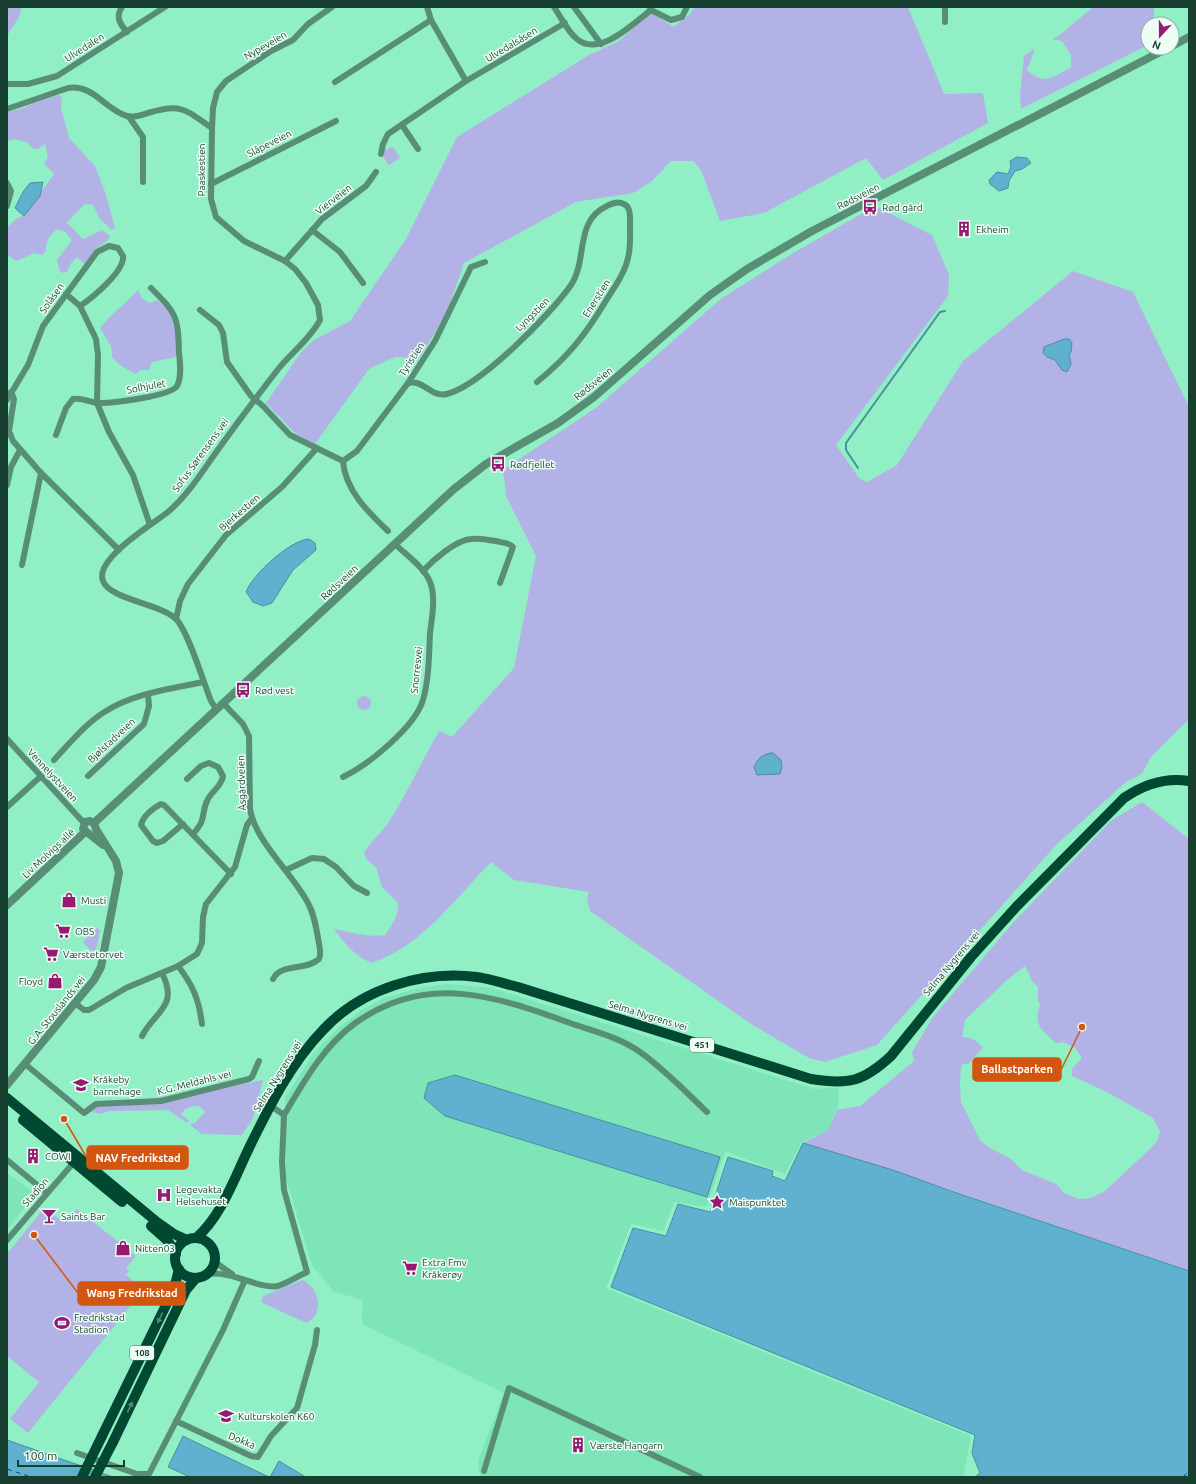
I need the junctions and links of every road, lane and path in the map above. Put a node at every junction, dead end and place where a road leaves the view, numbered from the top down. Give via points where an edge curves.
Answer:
1 (122, 7) edge
2 (165, 7) edge
3 (332, 7) edge
4 (427, 7) edge
5 (554, 7) edge
6 (574, 7) edge
7 (686, 7) edge
8 (946, 7) edge
9 (651, 9) edge
10 (431, 20) junction
11 (945, 22) dead end
12 (565, 23) junction
13 (127, 32) junction
14 (1189, 37) edge
15 (1180, 42) edge
16 (601, 44) junction
17 (1152, 56) edge
18 (466, 81) junction
19 (334, 82) dead end
20 (7, 84) edge
21 (7, 108) edge
22 (129, 117) junction
23 (336, 121) dead end
24 (402, 125) junction
25 (212, 128) junction
26 (418, 149) dead end
27 (381, 154) dead end
28 (376, 172) dead end
29 (143, 182) dead end
30 (7, 183) edge
31 (211, 184) junction
32 (7, 206) edge
33 (627, 206) joint
34 (312, 230) junction
35 (285, 261) junction
36 (485, 262) dead end
37 (363, 283) dead end
38 (151, 288) dead end
39 (66, 294) junction
40 (80, 306) junction
41 (200, 310) dead end
42 (537, 382) dead end
43 (408, 383) junction
44 (11, 392) junction
45 (7, 400) edge
46 (255, 400) junction
47 (97, 403) junction
48 (56, 435) dead end
49 (317, 448) junction
50 (20, 450) junction
51 (343, 461) junction
52 (42, 473) junction
53 (7, 485) edge
54 (150, 525) junction
55 (388, 530) dead end
56 (395, 544) junction
57 (119, 550) junction
58 (22, 565) dead end
59 (423, 571) junction
60 (500, 583) dead end
61 (176, 619) junction
62 (203, 682) junction
63 (148, 694) junction
64 (223, 703) junction
65 (216, 709) junction
66 (7, 739) edge
67 (54, 760) dead end
68 (88, 776) dead end
69 (40, 777) junction
70 (343, 777) dead end
71 (187, 779) dead end
72 (1189, 781) edge
73 (7, 807) edge
74 (252, 818) junction
75 (183, 824) junction
76 (90, 828) junction
77 (193, 834) junction
78 (286, 870) junction
79 (231, 874) junction
80 (367, 893) dead end
81 (7, 906) edge
82 (178, 966) junction
83 (162, 973) junction
84 (274, 979) dead end
85 (75, 1003) junction
86 (202, 1024) dead end
87 (142, 1036) dead end
88 (259, 1062) dead end
89 (25, 1064) junction
90 (7, 1085) edge
91 (7, 1098) edge
92 (271, 1106) junction
93 (7, 1107) edge
94 (707, 1112) dead end
95 (284, 1115) junction
96 (76, 1159) junction
97 (7, 1160) edge
98 (47, 1193) junction
99 (216, 1216) junction
100 (192, 1239) junction
101 (7, 1240) edge
102 (211, 1246) junction
103 (176, 1254) junction
104 (215, 1260) junction
105 (179, 1269) junction
106 (207, 1274) junction
107 (233, 1275) junction
108 (196, 1278) junction
109 (245, 1280) junction
110 (317, 1330) dead end
111 (176, 1421) junction
112 (77, 1452) dead end
113 (484, 1471) dead end
114 (82, 1477) edge
115 (95, 1477) edge
116 (700, 1477) edge

1 - 13 street via 119,22
2 - 13 street, Ulvedalen
3 - 25 street, Nypeveien via 308,24 294,40 271,51 226,81 218,92 212,108
4 - 10 street
5 - 12 street
6 - 16 street
7 - 9 street via 682,17 671,20
8 - 11 street
9 - 16 street via 617,37
10 - 18 street
10 - 19 street
12 - 16 street via 578,40 591,45
12 - 18 street, Ulvedalsåsen
13 - 20 street, Ulvedalen via 57,76 34,84
14 - 15 street
17 - 56 street, Rødsveien via 812,231 747,269 710,295 619,375 558,423 486,464 454,489
18 - 24 street, Ulvedalsåsen
21 - 22 street via 78,87 89,91 113,109
22 - 25 street via 176,107
22 - 29 street via 143,138
23 - 31 street, Slåpeveien
24 - 26 street
24 - 27 street, Ulvedalsåsen via 388,134
25 - 31 street, Paaskestien
28 - 34 street, Vierveien via 366,186 332,210
30 - 32 street via 11,191
31 - 35 street, Paaskestien via 211,199 216,217 244,241
33 - 42 street, Enerstien via 630,213 630,242 626,264 620,278 582,338 567,356
33 - 43 street, Lyngstien via 615,202 596,212 587,226 578,269 572,283 537,324 478,378 461,388 439,395 419,382
34 - 35 street, Vierveien
34 - 37 street via 340,252
35 - 46 street, Sofus Sørensens vei via 306,283 318,305 320,320
36 - 43 street, Tyristien via 471,267 435,341
38 - 47 street, Solhjulet via 175,315 179,351 178,385 165,394
39 - 40 street
39 - 40 street, Solåsen via 101,248 118,248 123,256 121,268
39 - 44 street, Solåsen via 40,331 28,365
40 - 47 street via 96,339
41 - 46 street via 219,325 223,333 228,366
43 - 51 street, Tyristien via 357,451
44 - 45 street, Solåsen
44 - 50 street via 14,399 9,431
46 - 49 street via 290,435
46 - 54 street, Sofus Sørensens vei via 186,494
47 - 48 street, Solhjulet via 77,398 70,401
47 - 54 street via 109,432 133,475
49 - 51 street
49 - 61 street, Bjerkestien via 282,487 226,536 188,584 180,601
50 - 52 street
50 - 53 street via 11,467
51 - 55 street via 345,476 365,509
52 - 57 street
52 - 58 street
54 - 57 street, Sofus Sørensens vei
56 - 59 street, Snorresvei
56 - 64 street, Rødsveien
57 - 61 street, Sofus Sørensens vei via 103,568 104,584 117,593
59 - 60 street via 439,556 462,541 472,538 484,539 513,547
59 - 70 street, Snorresvei via 430,582 432,599 426,687 419,712 381,751
61 - 62 street
62 - 63 street, Bjølstadveien
62 - 65 street
63 - 67 street, Bjølstadveien via 106,711 94,719
63 - 68 street, Bjølstadveien via 149,706 144,724
64 - 65 street, Rødsveien
64 - 74 street, Åsgårdveien via 243,724 249,736
65 - 76 street, Rødsveien
66 - 69 street, Vennelystveien
69 - 73 street
69 - 76 street, Vennelystveien
71 - 77 street via 208,763 218,767 223,776 221,784 207,800 203,820
72 - 92 main road, Selma Nygrens vei / 451 via 1154,783 1137,789 1124,798 970,957 891,1056 878,1068 853,1080 830,1082 811,1079 518,987 478,978 447,976 409,980 367,996 345,1010 323,1029 302,1054
74 - 78 street via 276,859
74 - 79 street, Åsgårdveien via 246,825 238,859
75 - 75 street via 157,843 141,825 143,819 161,804
75 - 77 street
76 - 81 street, Liv Molvigs allé
76 - 85 street, G.A. Stouslands vei via 116,861 119,873 103,961 98,975
77 - 79 street
78 - 80 street via 312,858 324,858 354,886
78 - 84 street via 311,909 320,956 313,963 280,971
79 - 82 street, Åsgårdveien via 206,904 199,952
82 - 83 street, Åsgårdveien
82 - 86 street via 195,991
83 - 85 street, Åsgårdveien via 126,988 89,1010 84,1010
83 - 87 street via 168,990 166,1006
85 - 89 street, G.A. Stouslands vei
88 - 89 street, K.G. Meldahls vei via 252,1077 248,1079 161,1102 96,1104 84,1113
89 - 90 street, G.A. Stouslands vei
91 - 96 main road, 108
92 - 95 street
92 - 99 main road, Selma Nygrens vei / 451
93 - 96 main road, 108
94 - 95 street via 664,1071 639,1051 618,1040 496,999 452,993 397,1001 354,1024 326,1051
95 - 109 street via 284,1190 307,1272 278,1286
96 - 98 street, Stadion
96 - 100 main road, 108 via 165,1228
96 - 103 main road, 108 via 162,1234
97 - 98 street
98 - 101 street, Stadion
99 - 100 main road, Selma Nygrens vei / 451
99 - 102 main road, Selma Nygrens vei / 451
100 - 102 main road, 108 via 204,1240
100 - 103 main road via 180,1246
102 - 104 main road
103 - 105 main road, 108
104 - 106 main road
104 - 107 street
105 - 108 main road via 186,1276
105 -> 114 main road, 108, bridge via 170,1297
106 - 107 street
106 - 108 main road
107 - 109 street
115 -> 108 main road, 108, bridge via 186,1290
109 - 111 street via 223,1330
110 - 111 street, Dokka via 316,1345 297,1408 272,1436 258,1457
111 - 112 street via 153,1470 146,1475
113 - 116 street via 509,1388

